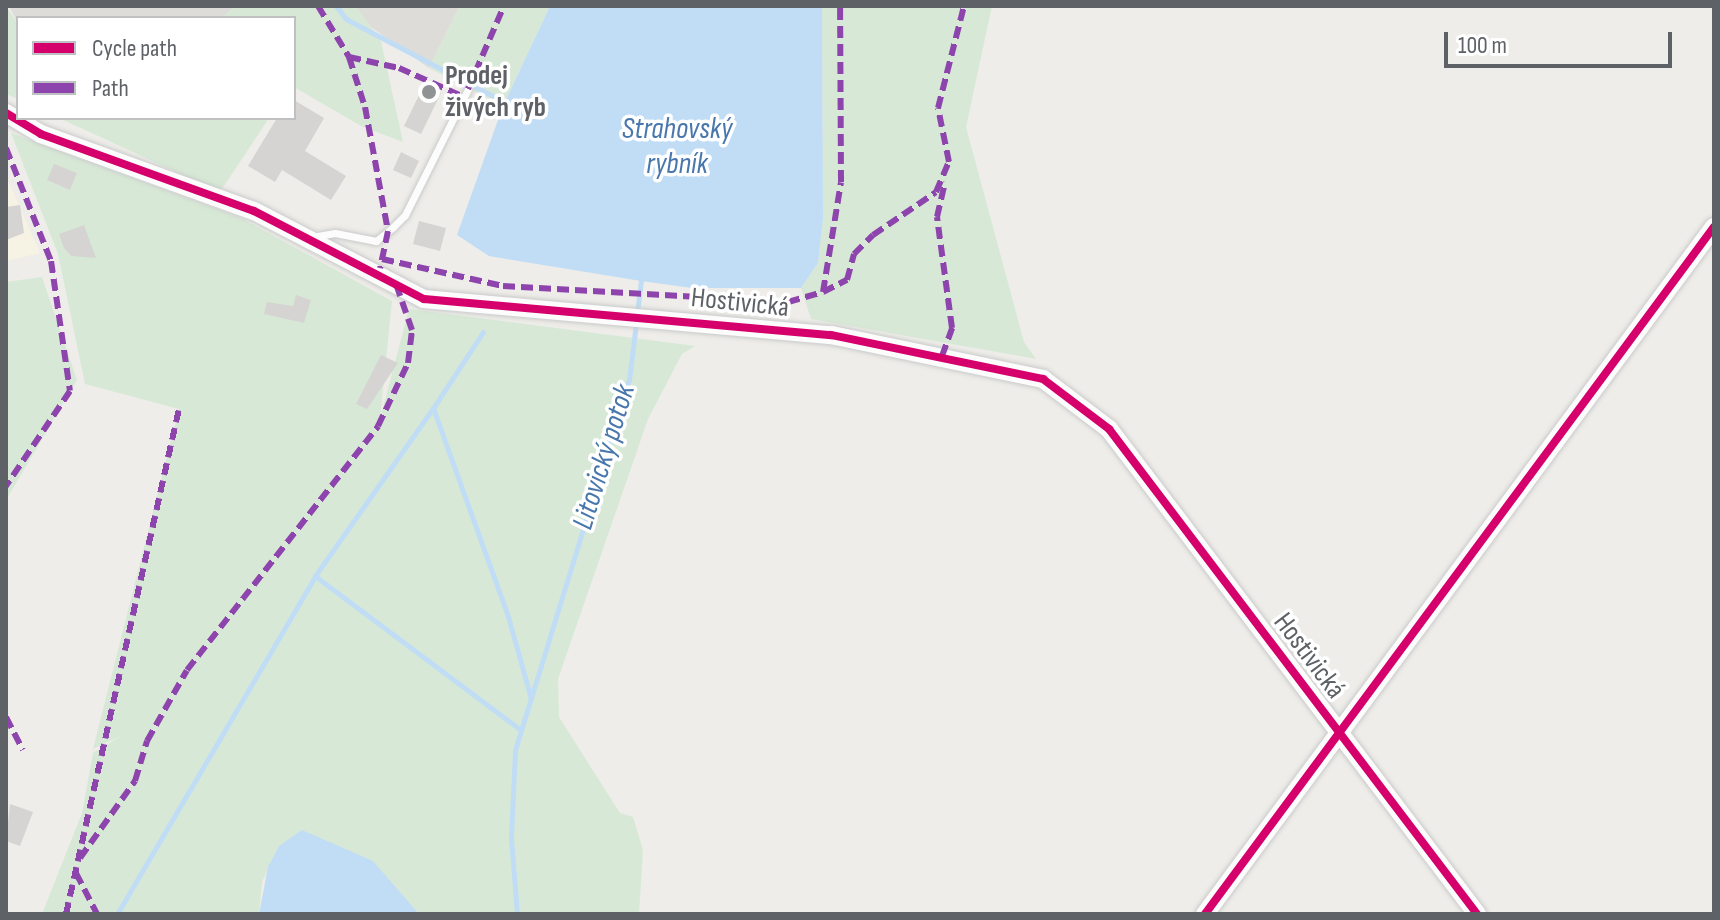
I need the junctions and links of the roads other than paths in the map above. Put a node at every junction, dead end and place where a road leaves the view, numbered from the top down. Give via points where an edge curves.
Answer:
1 (468, 89) dead end
2 (18, 120) edge
3 (1714, 227) edge
4 (309, 237) junction
5 (1339, 732) junction
6 (1205, 914) edge
7 (1477, 914) edge

1 - 4 lane via 405,215 393,227 376,241 335,233
2 - 4 street, Hostivická via 41,134
3 - 5 street
4 - 5 street, Hostivická via 424,299 831,335 1043,379 1109,429
5 - 6 street
5 - 7 street, Hostivická

